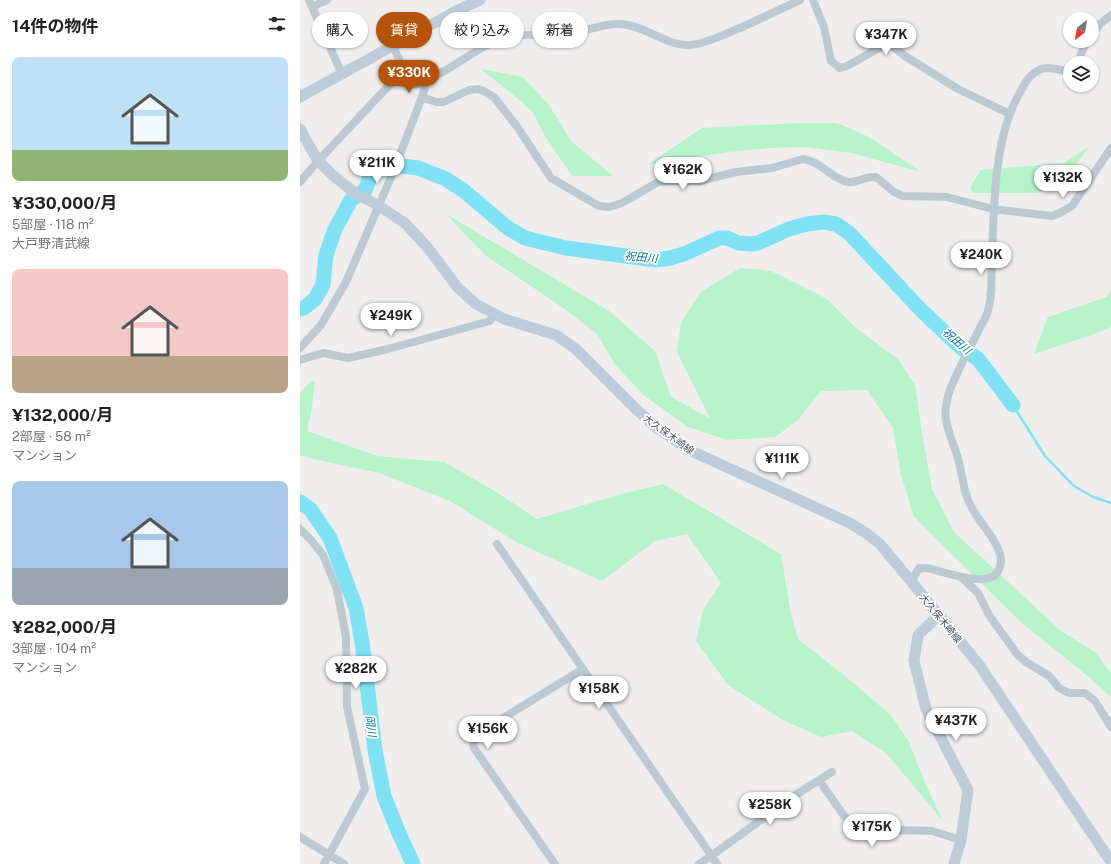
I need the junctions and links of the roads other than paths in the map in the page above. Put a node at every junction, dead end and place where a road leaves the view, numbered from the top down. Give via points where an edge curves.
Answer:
1 (327, 0) edge
2 (480, 0) edge
3 (800, 0) edge
4 (813, 0) edge
5 (310, 3) edge
6 (1111, 15) edge
7 (432, 24) edge
8 (1099, 25) edge
9 (388, 48) edge
10 (393, 48) edge
11 (1063, 70) edge
12 (342, 74) junction
13 (394, 80) junction
14 (425, 82) junction
15 (300, 97) edge
16 (422, 97) junction
17 (1010, 114) junction
18 (300, 129) edge
19 (1111, 148) edge
20 (318, 161) junction
21 (300, 182) edge
22 (379, 206) junction
23 (994, 209) junction
24 (493, 314) junction
25 (300, 348) edge
26 (300, 360) edge
27 (300, 529) edge
28 (498, 544) dead end
29 (962, 577) junction
30 (911, 582) junction
31 (939, 615) junction
32 (582, 669) junction
33 (1111, 727) edge
34 (832, 772) dead end
35 (819, 780) junction
36 (300, 837) edge
37 (961, 840) junction
38 (329, 855) junction
39 (712, 856) junction
40 (1111, 862) edge
41 (324, 864) edge
42 (344, 864) edge
43 (555, 864) edge
44 (699, 864) edge
45 (717, 864) edge
46 (954, 864) edge

1 - 5 street
2 - 7 main road
3 - 14 street via 750,25 690,46 675,44 646,30 614,24 571,33 512,36 485,46
4 - 17 street via 824,27 831,61 840,68 888,43 904,56 958,89
5 - 12 street
6 - 8 street
9 - 12 main road
10 - 13 street via 398,55 400,67
11 - 17 street via 1045,68 1033,74 1027,79
12 - 15 main road
13 - 14 street via 410,84
13 - 20 street
14 - 16 street
16 - 22 street
16 - 23 street via 444,102 469,90 484,91 495,98 551,178 599,206 609,207 622,203 658,182 700,181 736,172 772,168 803,159 850,183 876,177 903,196 947,197
17 - 23 street via 1000,157
18 - 20 main road, 大久保木崎線
19 - 23 street via 1072,206 1060,213 1052,216
20 - 21 street
20 - 22 main road, 大久保木崎線 via 359,195
22 - 24 main road, 大久保木崎線 via 405,223 428,248 458,288 476,304
22 - 25 street via 346,282 321,325
23 - 29 street via 987,314 952,383 945,408 948,429 969,503 997,546 1001,566 991,578
24 - 26 street via 490,321 348,358 323,353
24 - 30 main road, 大久保木崎線 via 556,335 577,350 657,428 691,451 850,523 866,533 880,544
27 - 38 street via 323,555 337,588 346,637 347,707 365,789
28 - 32 street
29 - 30 street via 919,568
29 - 33 street via 978,593 1017,654 1049,676 1059,688 1069,693 1085,693 1095,701
30 - 31 main road, 大久保木崎線
31 - 37 main road via 918,635 914,661 926,709 968,790
31 - 40 main road, 大久保木崎線 via 980,666
32 - 39 street
32 - 43 street via 477,734 473,740 474,748
34 - 35 street
35 - 37 street via 844,816 860,832 872,838 906,830 932,831
35 - 39 street
36 - 38 street
37 - 46 main road
38 - 41 street
38 - 42 street
39 - 44 street
39 - 45 street

